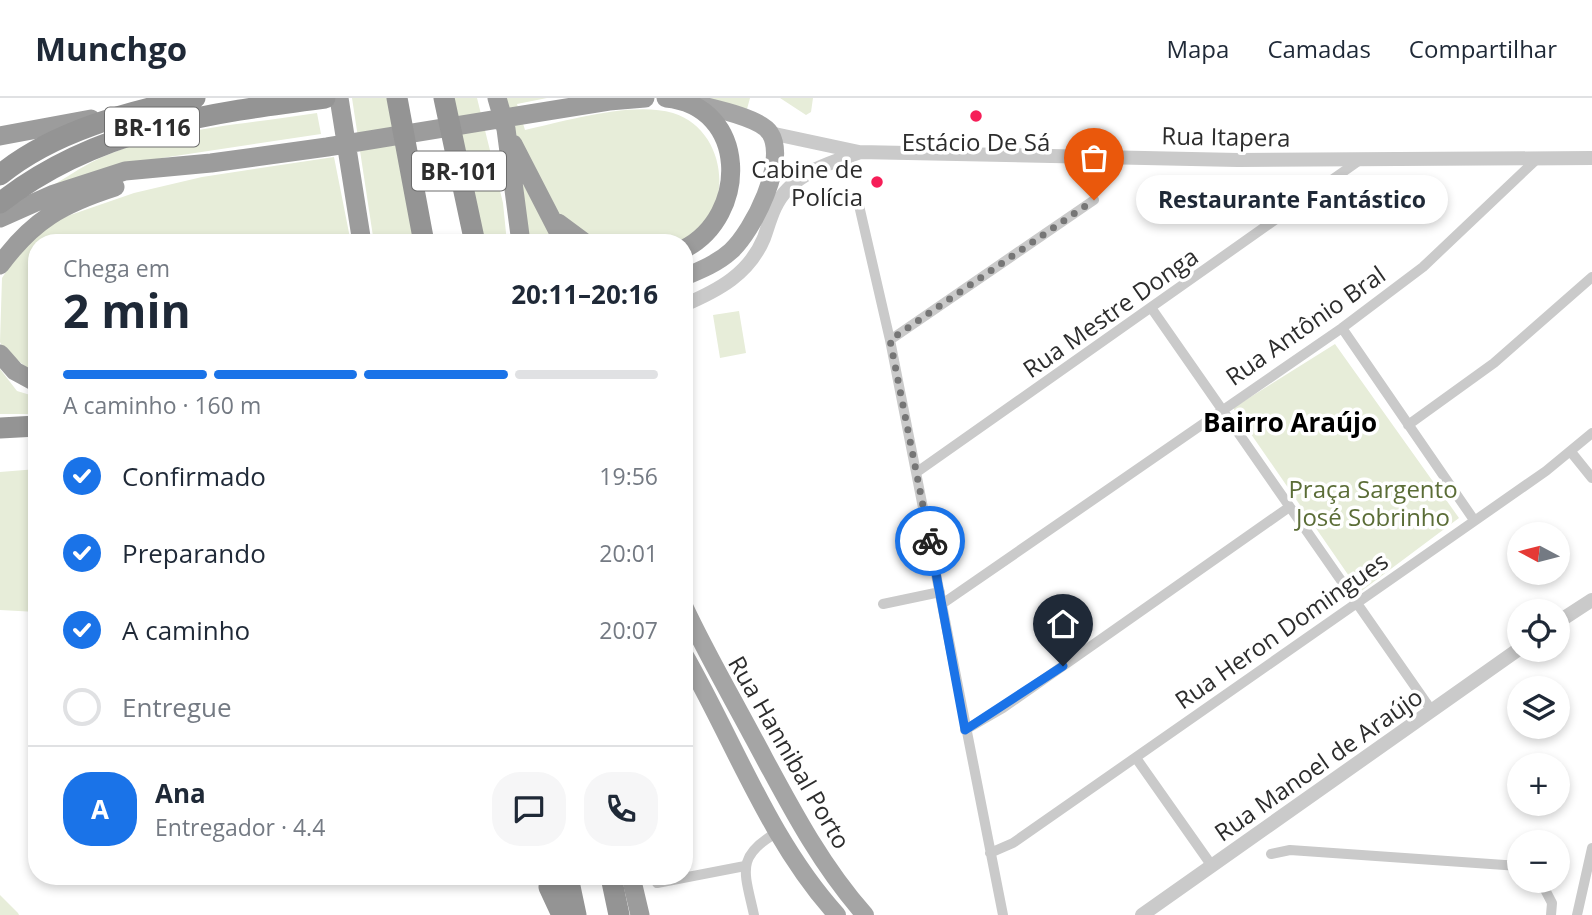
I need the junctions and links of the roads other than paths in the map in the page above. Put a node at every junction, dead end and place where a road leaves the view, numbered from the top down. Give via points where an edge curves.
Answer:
1 (195, 98) edge
2 (323, 98) edge
3 (339, 98) edge
4 (397, 98) edge
5 (444, 98) edge
6 (496, 98) edge
7 (579, 98) edge
8 (645, 98) edge
9 (666, 98) edge
10 (696, 104) junction
11 (552, 109) junction
12 (126, 112) junction
13 (506, 130) junction
14 (770, 133) junction
15 (0, 136) edge
16 (859, 152) junction
17 (1539, 157) junction
18 (1592, 158) edge
19 (1360, 160) junction
20 (211, 163) junction
21 (0, 175) edge
22 (1094, 200) dead end
23 (858, 201) dead end
24 (0, 203) edge
25 (550, 217) junction
26 (0, 218) edge
27 (361, 234) edge
28 (422, 234) edge
29 (473, 234) edge
30 (520, 234) edge
31 (559, 234) edge
32 (573, 234) edge
33 (693, 242) edge
34 (0, 265) edge
35 (693, 273) edge
36 (1592, 278) edge
37 (693, 301) edge
38 (1152, 309) junction
39 (1342, 328) junction
40 (890, 340) junction
41 (0, 354) edge
42 (28, 378) edge
43 (1222, 410) junction
44 (1408, 425) junction
45 (28, 426) edge
46 (0, 428) edge
47 (1592, 433) edge
48 (1571, 452) junction
49 (917, 472) junction
50 (1592, 478) edge
51 (1288, 508) junction
52 (1474, 520) junction
53 (940, 592) junction
54 (1592, 600) edge
55 (1356, 602) junction
56 (883, 604) dead end
57 (942, 604) junction
58 (1570, 614) edge
59 (693, 625) edge
60 (693, 631) edge
61 (1507, 658) edge
62 (709, 659) junction
63 (693, 671) edge
64 (1432, 711) junction
65 (965, 730) junction
66 (1136, 758) junction
67 (778, 832) junction
68 (1592, 848) edge
69 (990, 853) junction
70 (1271, 854) dead end
71 (1507, 865) edge
72 (745, 866) junction
73 (1212, 866) junction
74 (693, 876) edge
75 (555, 885) edge
76 (556, 885) edge
77 (558, 885) edge
78 (613, 885) edge
79 (633, 885) edge
80 (1547, 893) edge
81 (555, 915) edge
82 (562, 915) edge
83 (576, 915) edge
84 (619, 915) edge
85 (640, 915) edge
86 (754, 915) edge
87 (837, 915) edge
88 (865, 915) edge
89 (1003, 915) edge
90 (1142, 915) edge
91 (1550, 915) edge
92 (1577, 915) edge

1 - 12 highway
2 - 24 highway, BR-116 via 197,116 133,133 54,167
3 - 27 highway
4 - 28 highway, BR-101
5 - 29 highway, BR-101
6 - 13 highway, BR-101
7 - 11 highway
8 - 11 highway
9 - 10 highway
10 - 14 main road via 751,121
10 - 33 highway via 726,136 730,169 721,208
11 - 20 highway
12 - 15 highway
12 - 21 highway via 42,150
13 - 25 highway
13 - 30 highway, BR-101
14 - 16 street, Rua Itapera
14 - 35 main road via 775,169 745,236 720,260
16 - 19 street, Rua Itapera
16 - 37 street, Rua Itapera via 830,162 793,184 777,204 762,243 746,268 722,287
17 - 18 street, Rua Itapera
17 - 19 street, Rua Itapera
17 - 39 street, Rua Antônio Bral via 1423,267
19 - 38 street, Rua Mestre Donga
20 - 26 highway via 115,174
20 - 34 highway via 124,184 66,205 33,227
22 - 40 street
23 - 40 street
25 - 31 highway
25 - 32 highway
36 - 44 street via 1494,363
38 - 43 street
38 - 49 street, Rua Mestre Donga
39 - 43 street, Rua Antônio Bral
39 - 44 street
40 - 49 street
41 - 42 highway
43 - 51 street
43 - 57 street, Rua Antônio Bral
44 - 52 street
45 - 46 highway
47 - 48 street, Rua Heron Domingues
48 - 50 street
48 - 52 street, Rua Heron Domingues
49 - 53 street
51 - 55 street
51 - 65 street
52 - 55 street, Rua Heron Domingues
53 - 56 street
53 - 57 street
54 - 58 street
55 - 64 street
55 - 66 street, Rua Heron Domingues
57 - 65 street
59 - 62 main road, Rua Hannibal Porto
60 - 62 main road
61 - 64 street, Rua Manoel de Araújo
62 - 88 main road, Rua Hannibal Porto via 802,828
63 - 67 main road, Rua Hannibal Porto
64 - 73 street, Rua Manoel de Araújo
65 - 69 street
66 - 69 street, Rua Heron Domingues via 1013,843
66 - 73 street
67 - 72 street via 755,846
67 - 87 main road, Rua Hannibal Porto
68 - 92 street
69 - 89 street
70 - 71 street via 1290,850
72 - 74 street
72 - 86 street
73 - 90 street, Rua Manoel de Araújo
75 - 81 highway
76 - 82 highway
77 - 83 highway
78 - 84 highway
79 - 85 highway
80 - 91 street

